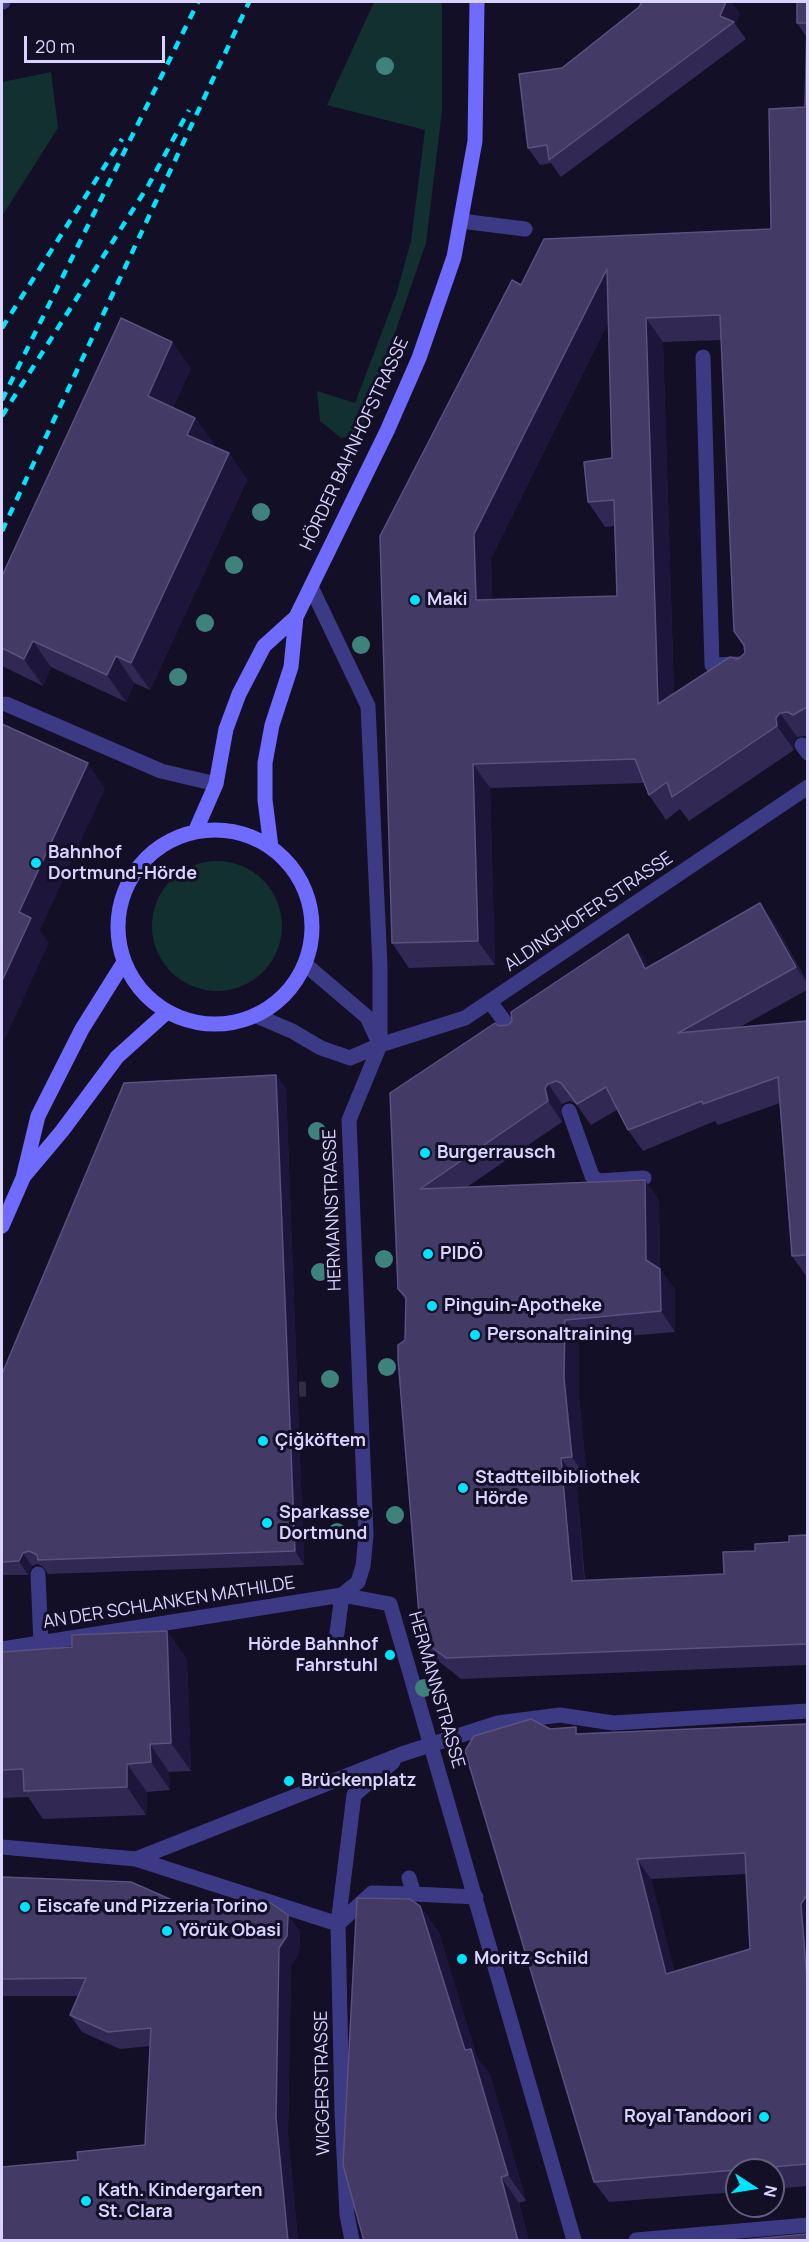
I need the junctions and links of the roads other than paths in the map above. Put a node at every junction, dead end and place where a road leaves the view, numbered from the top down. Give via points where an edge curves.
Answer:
1 (477, 2) edge
2 (461, 221) junction
3 (525, 229) dead end
4 (703, 357) dead end
5 (311, 587) junction
6 (296, 617) junction
7 (753, 674) edge
8 (6, 704) dead end
9 (216, 784) junction
10 (807, 787) edge
11 (195, 832) junction
12 (271, 847) junction
13 (124, 962) junction
14 (306, 964) junction
15 (490, 1002) junction
16 (167, 1012) junction
17 (257, 1016) junction
18 (517, 1038) edge
19 (380, 1045) junction
20 (569, 1111) edge
21 (23, 1178) junction
22 (644, 1178) edge
23 (2, 1226) edge
24 (38, 1574) edge
25 (342, 1595) junction
26 (337, 1633) dead end
27 (41, 1644) junction
28 (2, 1649) edge
29 (807, 1711) edge
30 (433, 1746) junction
31 (402, 1754) junction
32 (2, 1847) edge
33 (136, 1858) junction
34 (409, 1878) dead end
35 (414, 1894) junction
36 (476, 1897) junction
37 (338, 1924) junction
38 (807, 2225) edge
39 (352, 2241) edge
40 (574, 2241) edge
41 (636, 2241) edge

1 - 2 main road, HÖRDER BAHNHOFSTRASSE via 475,141
2 - 3 street
2 - 5 main road, HÖRDER BAHNHOFSTRASSE via 454,257 418,358
4 - 7 street via 712,665 745,663
5 - 6 main road, HÖRDER BAHNHOFSTRASSE
5 - 19 street via 368,706
6 - 9 main road, HÖRDER BAHNHOFSTRASSE via 264,646 239,694 226,729
6 - 12 main road, HÖRDER BAHNHOFSTRASSE via 291,667 272,725 265,763
8 - 9 street via 160,771
9 - 11 main road, HÖRDER BAHNHOFSTRASSE
10 - 15 street, ALDINGHOFER STRASSE
11 - 12 main road via 222,830 250,835
11 - 13 main road via 154,851 131,878 123,893 117,928
12 - 14 main road via 302,882 309,902 312,944
13 - 16 main road via 138,987
13 - 21 main road via 82,1029 38,1116
14 - 17 main road via 286,994
14 - 19 street via 367,1017
15 - 18 street
15 - 19 street, ALDINGHOFER STRASSE via 465,1017
16 - 17 main road via 194,1023 226,1025
16 - 21 main road via 117,1057
17 - 19 street, ALDINGHOFER STRASSE via 350,1058
19 - 25 street, HERMANNSTRASSE via 349,1120 366,1535 358,1582
20 - 22 street via 592,1176 598,1181
21 - 23 main road
24 - 27 street
25 - 26 street
25 - 27 street, AN DER SCHLANKEN MATHILDE
25 - 30 street, HERMANNSTRASSE via 390,1604
27 - 28 street, AN DER SCHLANKEN MATHILDE
29 - 30 street via 613,1723 560,1716 498,1723
30 - 31 street
30 - 36 street, HERMANNSTRASSE
31 - 33 street
31 - 37 street, WIGGERSTRASSE via 354,1795
32 - 33 street
33 - 37 street
34 - 35 street
35 - 36 street
35 - 37 street via 372,1893
36 - 40 street, HERMANNSTRASSE
37 - 39 street, WIGGERSTRASSE via 342,2113
38 - 41 street

